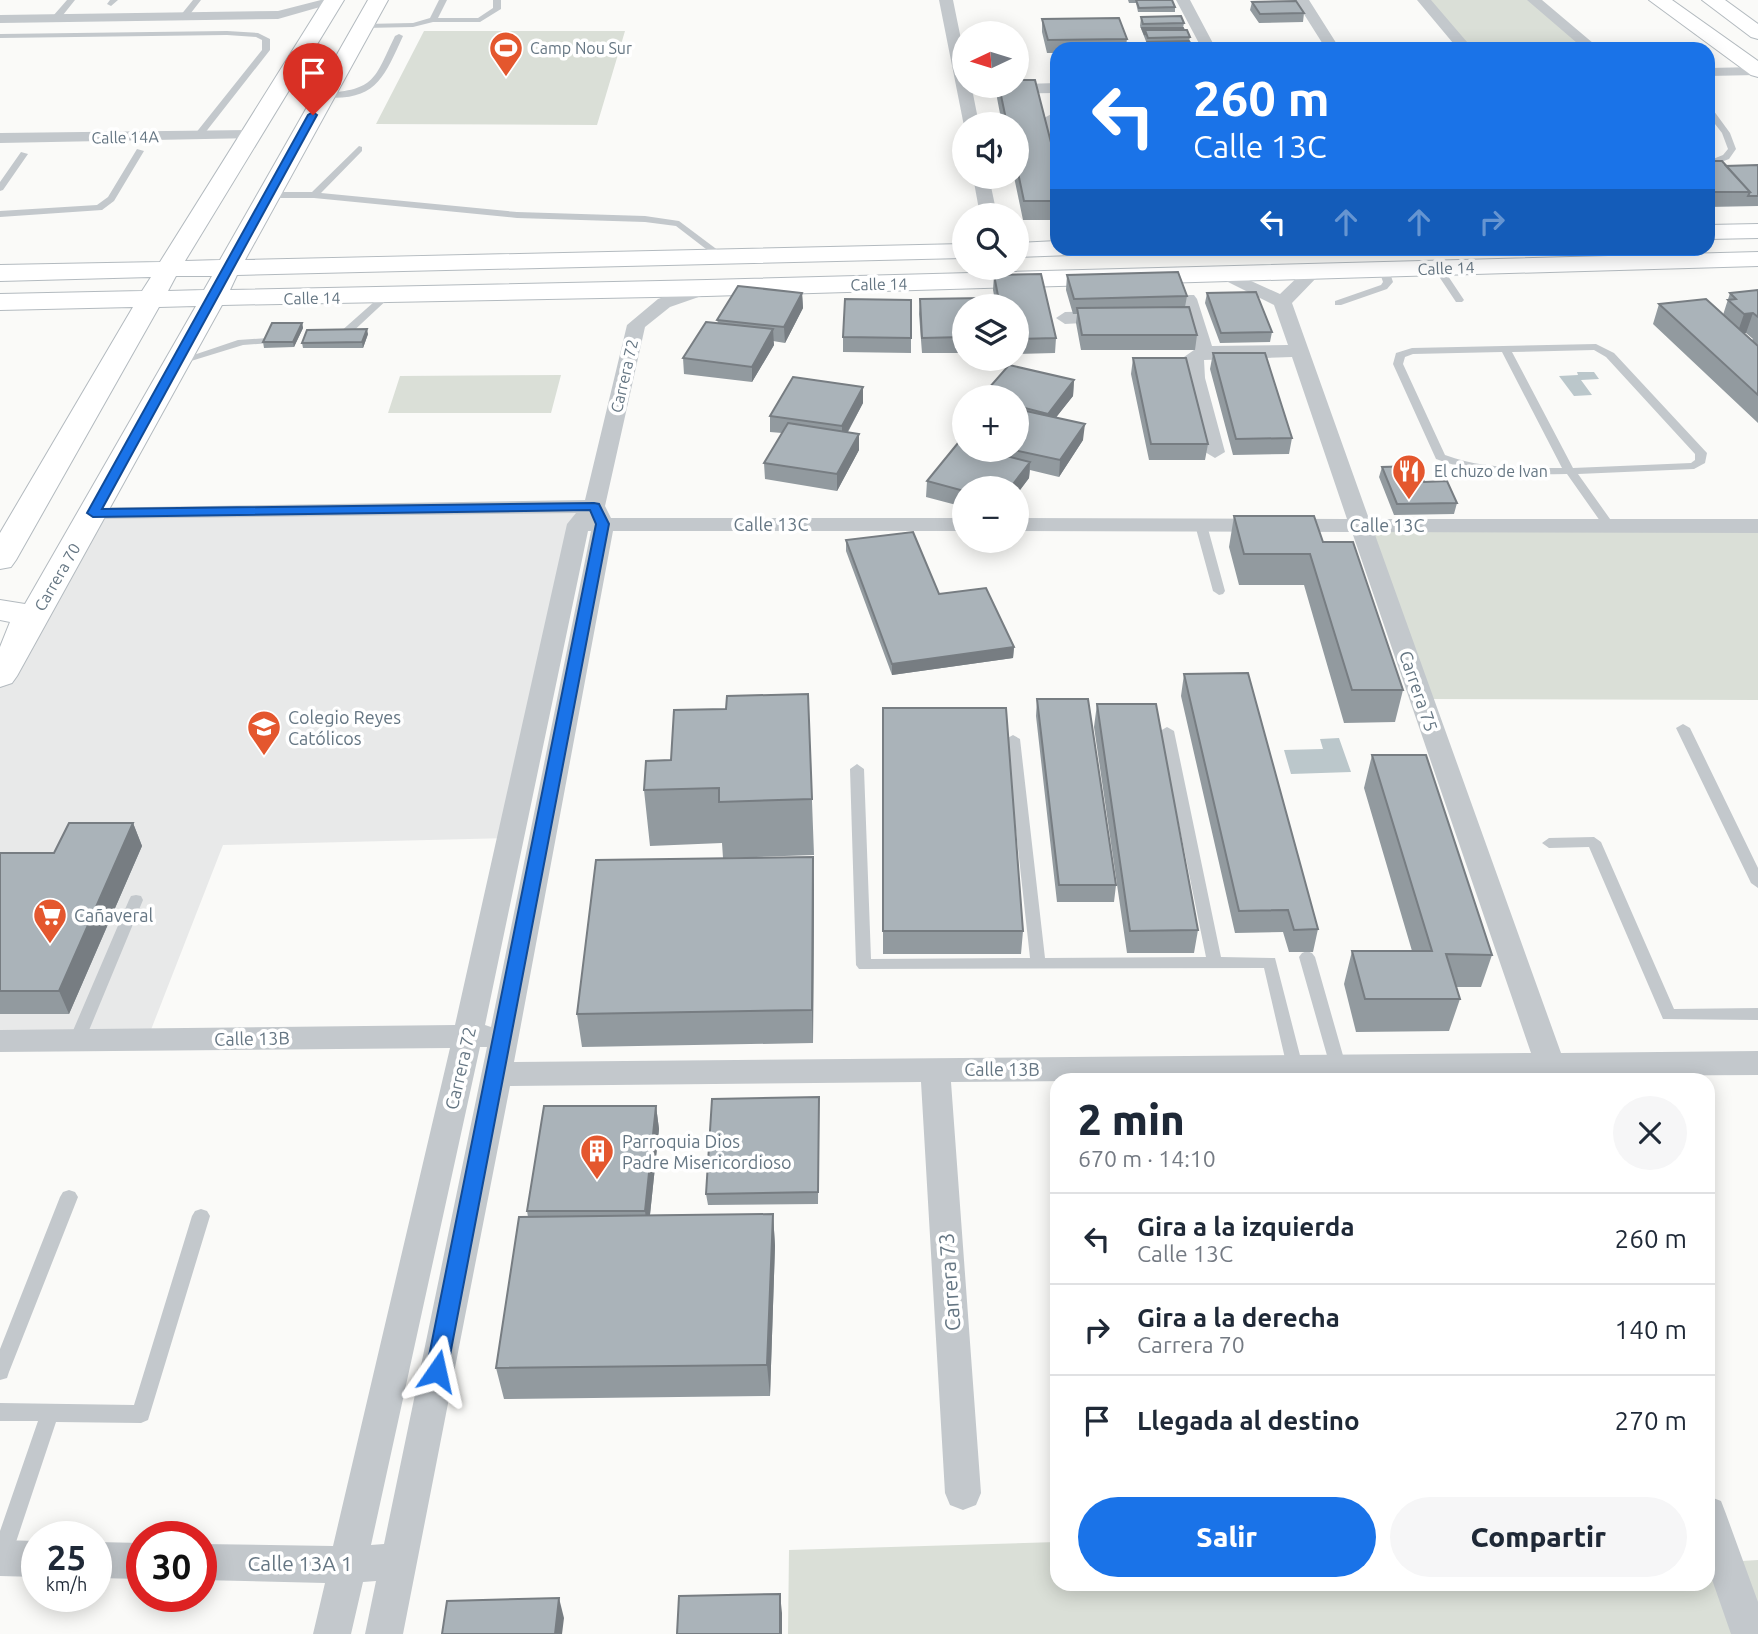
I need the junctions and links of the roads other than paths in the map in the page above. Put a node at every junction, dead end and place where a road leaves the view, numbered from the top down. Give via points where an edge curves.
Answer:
1 (71, 0) edge
2 (197, 0) edge
3 (379, 0) edge
4 (443, 0) edge
5 (497, 0) edge
6 (946, 0) edge
7 (1183, 0) edge
8 (1302, 0) edge
9 (1424, 0) edge
10 (1534, 0) edge
11 (1659, 0) edge
12 (1712, 0) edge
13 (334, 1) edge
14 (278, 15) junction
15 (184, 16) junction
16 (56, 18) junction
17 (0, 19) edge
18 (433, 20) junction
19 (364, 26) junction
20 (317, 29) junction
21 (952, 30) edge
22 (1758, 33) edge
23 (0, 36) edge
24 (399, 36) dead end
25 (1205, 42) edge
26 (1329, 42) edge
27 (1460, 42) edge
28 (1585, 42) edge
29 (1758, 71) edge
30 (1715, 72) edge
31 (1050, 88) edge
32 (1029, 89) edge
33 (324, 95) junction
34 (1715, 121) edge
35 (250, 135) junction
36 (198, 136) junction
37 (0, 138) edge
38 (359, 149) dead end
39 (140, 151) dead end
40 (24, 154) dead end
41 (1715, 161) edge
42 (0, 188) edge
43 (314, 195) junction
44 (261, 205) junction
45 (0, 214) edge
46 (200, 214) junction
47 (1758, 231) edge
48 (1715, 232) edge
49 (1050, 249) edge
50 (1029, 250) edge
51 (952, 251) edge
52 (788, 256) junction
53 (1526, 256) edge
54 (722, 257) junction
55 (1758, 259) edge
56 (360, 264) junction
57 (1502, 267) junction
58 (228, 268) junction
59 (168, 269) junction
60 (1439, 269) junction
61 (1384, 270) junction
62 (65, 271) junction
63 (1312, 272) junction
64 (0, 273) edge
65 (1223, 275) junction
66 (787, 286) junction
67 (707, 288) junction
68 (386, 296) junction
69 (295, 298) junction
70 (211, 300) junction
71 (1459, 300) dead end
72 (150, 301) junction
73 (9, 302) edge
74 (1282, 302) junction
75 (1338, 303) dead end
76 (1129, 317) edge
77 (1168, 317) edge
78 (1065, 318) dead end
79 (343, 335) edge
80 (268, 341) edge
81 (1506, 350) junction
82 (1299, 351) junction
83 (1205, 352) junction
84 (180, 360) junction
85 (115, 362) junction
86 (1215, 452) dead end
87 (1569, 470) junction
88 (93, 513) junction
89 (592, 518) junction
90 (952, 525) edge
91 (1029, 525) edge
92 (1201, 525) junction
93 (1360, 525) junction
94 (1609, 526) junction
95 (1758, 526) edge
96 (1, 557) edge
97 (1219, 591) dead end
98 (0, 610) edge
99 (26, 631) junction
100 (0, 676) edge
101 (1683, 729) dead end
102 (1167, 731) dead end
103 (1013, 739) dead end
104 (857, 769) dead end
105 (1549, 843) dead end
106 (1758, 883) edge
107 (136, 900) dead end
108 (1307, 957) edge
109 (1215, 962) junction
110 (1038, 963) junction
111 (1758, 1014) edge
112 (468, 1035) junction
113 (505, 1037) junction
114 (78, 1040) junction
115 (0, 1041) edge
116 (1758, 1063) edge
117 (1338, 1066) junction
118 (1295, 1067) junction
119 (935, 1070) junction
120 (1553, 1072) edge
121 (1174, 1073) edge
122 (1260, 1073) edge
123 (497, 1074) junction
124 (69, 1197) dead end
125 (201, 1216) dead end
126 (0, 1372) edge
127 (0, 1412) edge
128 (50, 1413) junction
129 (963, 1493) dead end
130 (1715, 1534) edge
131 (0, 1558) edge
132 (21, 1559) edge
133 (398, 1561) junction
134 (217, 1562) edge
135 (348, 1565) junction
136 (332, 1634) edge
137 (384, 1634) edge
138 (1750, 1634) edge

1 - 16 lane
2 - 15 lane
3 - 19 street, Carrera 70
4 - 18 lane
5 - 18 lane via 497,9 480,20
6 - 21 street
7 - 25 street
8 - 26 street
9 - 27 street
10 - 28 street
11 - 29 street
12 - 22 street
13 - 14 street
13 - 20 street
14 - 15 street
14 - 20 street
15 - 16 street
16 - 17 street
18 - 19 lane
19 - 33 street, Carrera 70
20 - 35 street
23 - 36 lane via 227,33 266,38 266,50
24 - 33 lane via 375,84 362,94
29 - 30 street
31 - 32 street
33 - 44 street, Carrera 70
34 - 41 lane via 1732,149
35 - 36 street, Calle 14A
35 - 46 street
36 - 37 street, Calle 14A
38 - 43 lane
39 - 45 lane via 111,199 99,208
40 - 42 lane
43 - 44 lane
43 - 54 lane via 517,215 680,224
44 - 56 street via 254,229 261,241 277,252 328,264
44 - 58 street, Carrera 70
46 - 59 street
46 - 62 street via 152,245
47 - 48 street
49 - 50 street
51 - 52 street, Calle 14
52 - 54 street, Calle 14
52 - 66 street via 766,261 757,271 766,281
53 - 57 street
54 - 56 street, Calle 14
55 - 57 street, Calle 14
56 - 58 street, Calle 14
57 - 60 street, Calle 14
58 - 59 street, Calle 14
58 - 70 street, Carrera 70
59 - 62 street, Calle 14
59 - 72 street
60 - 61 street, Calle 14
60 - 71 lane
61 - 63 street, Calle 14
61 - 75 lane via 1388,282 1384,287
62 - 64 street, Calle 14
63 - 65 street, Calle 14
63 - 74 street
65 - 66 street, Calle 14
65 - 74 street
66 - 67 street, Calle 14
67 - 68 street, Calle 14
67 - 89 street, Carrera 72 via 664,303 636,325
68 - 69 street, Calle 14
68 - 79 lane
69 - 70 street, Calle 14
69 - 84 street via 224,319 202,333
70 - 72 street, Calle 14
70 - 84 street, Carrera 70
72 - 73 street, Calle 14
72 - 85 street
73 - 85 street via 66,309 103,327 119,348
74 - 82 street, Carrera 75
76 - 78 street
77 - 83 street via 1191,308
80 - 84 lane via 242,342
81 - 87 lane
81 - 87 lane via 1412,351 1400,355 1398,364 1440,457 1449,463
81 - 87 lane via 1596,347 1610,355 1701,453 1694,466
82 - 83 street
82 - 93 street, Carrera 75
83 - 86 street via 1192,360
84 - 88 street, Carrera 70
85 - 96 street
87 - 94 lane
88 - 89 street, Calle 13C
88 - 99 street, Carrera 70
89 - 90 street, Calle 13C
89 - 112 street, Carrera 72
89 - 113 street, Carrera 72
91 - 92 street, Calle 13C
92 - 93 street, Calle 13C
92 - 97 lane
93 - 94 street, Calle 13C
93 - 120 street, Carrera 75
94 - 95 street, Calle 13C
98 - 99 street via 18,612 27,620
99 - 100 street, Carrera 70
101 - 106 lane
102 - 109 lane
103 - 110 lane
104 - 110 lane via 864,965
105 - 111 lane via 1594,842 1669,1015
107 - 114 lane
108 - 117 lane
109 - 110 lane
109 - 118 lane via 1270,962
112 - 113 street, Calle 13B
112 - 114 street, Calle 13B
112 - 135 street, Carrera 72
113 - 123 street, Carrera 72
114 - 115 street, Calle 13B
116 - 120 street, Calle 13B
117 - 118 street, Calle 13B
117 - 120 street, Calle 13B
118 - 122 street, Calle 13B
119 - 121 street, Calle 13B
119 - 123 street, Calle 13B
119 - 129 street, Carrera 73
123 - 133 street, Carrera 72
124 - 126 lane
125 - 128 lane via 141,1414
127 - 128 lane
128 - 131 lane
130 - 138 street
131 - 132 street
133 - 135 street, Calle 13A 1
133 - 137 street, Carrera 72
134 - 135 street, Calle 13A 1
135 - 136 street, Carrera 72

